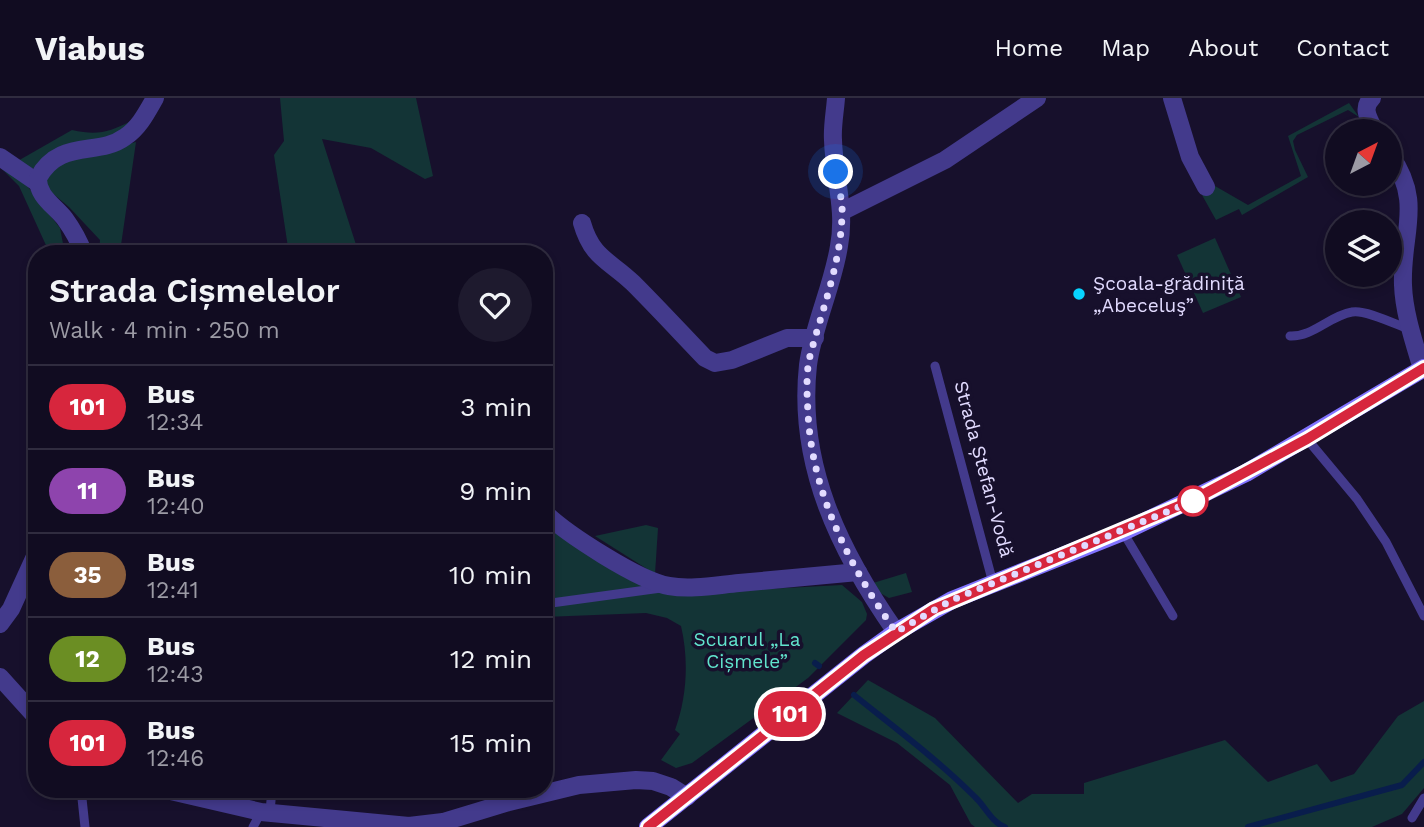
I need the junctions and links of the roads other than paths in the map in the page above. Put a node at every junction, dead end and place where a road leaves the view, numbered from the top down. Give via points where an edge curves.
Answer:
1 (155, 98) edge
2 (836, 98) edge
3 (1037, 98) edge
4 (1172, 98) edge
5 (1372, 98) edge
6 (1370, 119) edge
7 (0, 157) edge
8 (1402, 171) edge
9 (38, 183) junction
10 (1206, 187) dead end
11 (842, 211) junction
12 (582, 223) dead end
13 (80, 245) edge
14 (1410, 330) junction
15 (1290, 336) dead end
16 (815, 338) junction
17 (935, 366) dead end
18 (1423, 369) edge
19 (1307, 439) junction
20 (553, 518) edge
21 (1123, 532) junction
22 (28, 572) edge
23 (858, 572) junction
24 (993, 583) junction
25 (670, 586) junction
26 (553, 603) edge
27 (1173, 616) dead end
28 (1424, 616) edge
29 (0, 624) edge
30 (896, 632) junction
31 (0, 677) edge
32 (28, 708) edge
33 (553, 791) edge
34 (687, 797) junction
35 (82, 798) edge
36 (194, 798) edge
37 (268, 798) edge
38 (525, 798) edge
39 (1424, 798) edge
40 (261, 817) edge
41 (1412, 818) dead end
42 (653, 826) edge
43 (85, 827) edge

1 - 9 street via 139,124 122,139 55,158 42,170
2 - 11 street via 832,139
3 - 11 street via 944,160
4 - 10 street via 1190,158
5 - 6 street via 1365,109
7 - 9 street
8 - 14 street via 1410,203 1403,281
9 - 13 street via 39,191
11 - 16 street via 839,246
12 - 16 street via 597,254 715,363 787,338
14 - 15 lane via 1352,312 1300,337
14 - 18 street
16 - 23 street via 808,363 807,401 813,465 824,502
17 - 24 lane, Strada Ștefan-Vodă
18 - 19 street, Strada Ștefan-Vodă
19 - 21 street, Strada Ștefan-Vodă
19 - 28 lane via 1386,542
20 - 25 street via 597,550
21 - 24 street, Strada Ștefan-Vodă
21 - 27 lane
22 - 29 street
23 - 25 street
23 - 30 street
24 - 30 street, Strada Ștefan-Vodă
25 - 26 lane
30 - 34 street, Strada Ștefan-Vodă
31 - 32 street
33 - 34 street via 636,780 653,781
34 - 42 street, Strada Ștefan-Vodă
35 - 43 lane
36 - 40 street
37 - 40 lane
38 - 40 street via 443,822 409,826
39 - 41 lane

